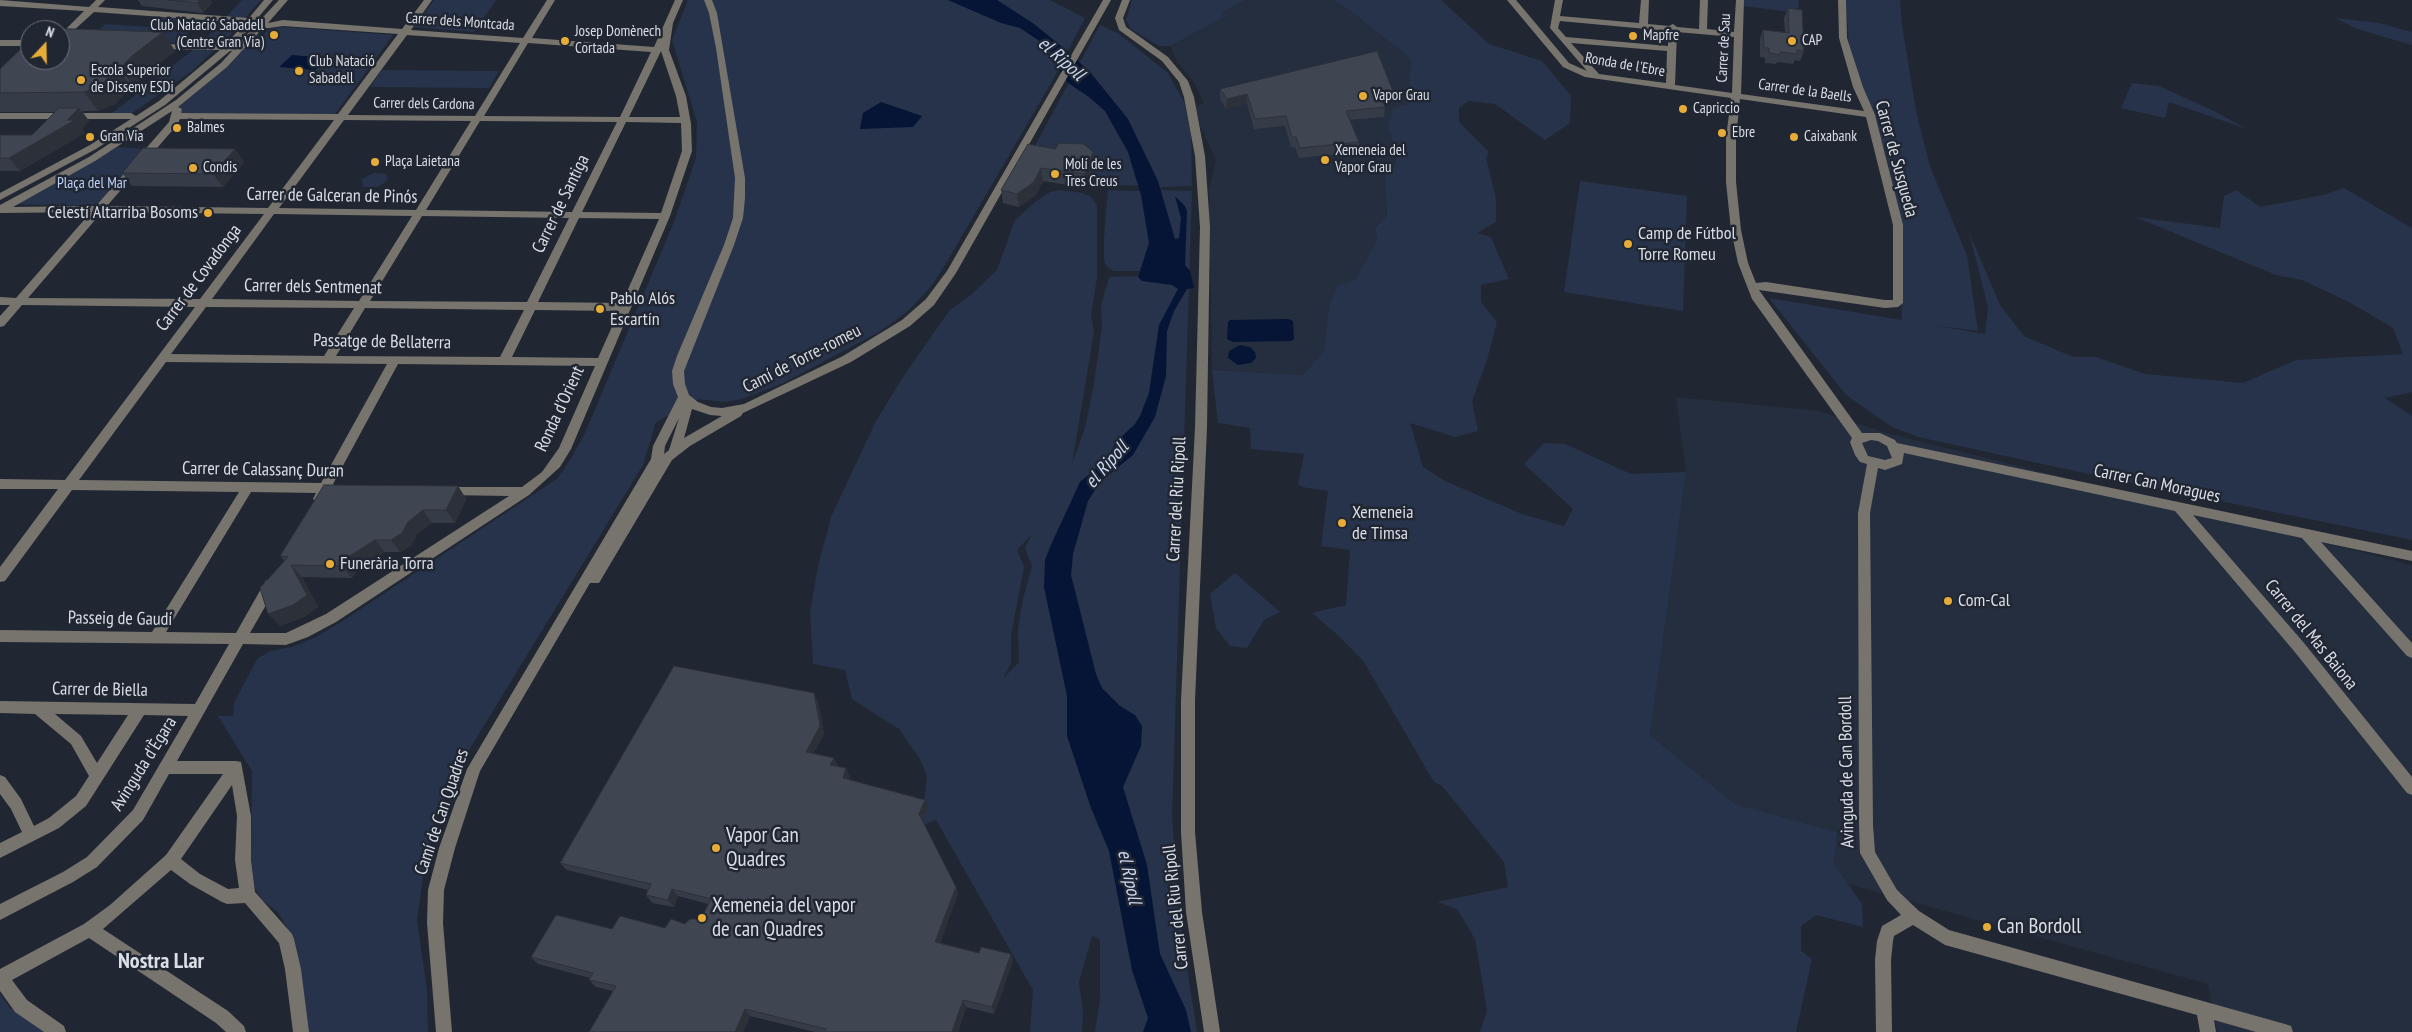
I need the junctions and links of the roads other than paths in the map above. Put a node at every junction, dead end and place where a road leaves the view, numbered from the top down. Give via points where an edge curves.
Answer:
1 (100, 0) edge
2 (262, 0) edge
3 (269, 0) edge
4 (277, 0) edge
5 (284, 0) edge
6 (428, 0) edge
7 (551, 0) edge
8 (679, 0) edge
9 (708, 0) edge
10 (1107, 0) edge
11 (1126, 0) edge
12 (1511, 0) edge
13 (1645, 0) edge
14 (1704, 0) edge
15 (1740, 0) edge
16 (1842, 0) edge
17 (0, 2) edge
18 (91, 9) junction
19 (1557, 9) edge
20 (246, 20) junction
21 (669, 23) junction
22 (1643, 23) junction
23 (261, 24) junction
24 (1673, 27) junction
25 (70, 30) edge
26 (1703, 30) junction
27 (403, 32) junction
28 (1739, 35) junction
29 (1562, 39) junction
30 (525, 41) junction
31 (0, 42) edge
32 (20, 43) edge
33 (145, 46) edge
34 (231, 48) junction
35 (1672, 48) junction
36 (657, 50) junction
37 (650, 64) junction
38 (670, 65) junction
39 (207, 68) junction
40 (1596, 76) junction
41 (1670, 87) junction
42 (1736, 96) junction
43 (179, 102) junction
44 (146, 106) junction
45 (1870, 115) junction
46 (0, 116) edge
47 (131, 116) junction
48 (176, 116) junction
49 (339, 118) junction
50 (477, 120) junction
51 (622, 120) junction
52 (685, 120) junction
53 (0, 190) edge
54 (0, 197) edge
55 (0, 203) edge
56 (100, 209) junction
57 (0, 210) edge
58 (270, 211) junction
59 (420, 213) junction
60 (575, 215) junction
61 (665, 216) junction
62 (1753, 287) junction
63 (0, 301) edge
64 (19, 301) junction
65 (202, 303) junction
66 (362, 305) junction
67 (530, 307) junction
68 (626, 307) junction
69 (0, 323) edge
70 (162, 358) junction
71 (328, 359) junction
72 (395, 360) junction
73 (504, 361) junction
74 (602, 362) junction
75 (686, 398) junction
76 (746, 408) junction
77 (1841, 411) junction
78 (1880, 437) junction
79 (1859, 438) junction
80 (1895, 447) junction
81 (674, 452) junction
82 (1873, 463) junction
83 (0, 484) edge
84 (67, 485) junction
85 (248, 487) junction
86 (325, 488) junction
87 (343, 488) edge
88 (428, 490) edge
89 (525, 492) junction
90 (2180, 507) junction
91 (311, 512) edge
92 (2305, 534) junction
93 (2412, 556) edge
94 (279, 569) edge
95 (0, 577) edge
96 (573, 599) junction
97 (0, 636) edge
98 (155, 639) junction
99 (240, 640) junction
100 (2412, 652) edge
101 (0, 707) edge
102 (37, 707) junction
103 (140, 709) junction
104 (198, 710) junction
105 (236, 767) junction
106 (167, 768) junction
107 (2400, 774) junction
108 (97, 777) junction
109 (0, 782) edge
110 (2412, 788) edge
111 (2412, 794) edge
112 (31, 835) junction
113 (0, 850) edge
114 (172, 860) junction
115 (248, 895) junction
116 (0, 912) edge
117 (1913, 916) junction
118 (90, 929) junction
119 (0, 978) edge
120 (2204, 1010) junction
121 (58, 1032) edge
122 (238, 1032) edge
123 (301, 1032) edge
124 (444, 1032) edge
125 (1212, 1032) edge
126 (1884, 1032) edge
127 (2208, 1032) edge
128 (2285, 1032) edge

1 - 18 street
2 - 20 street
3 - 34 street
4 - 23 street
5 - 23 street
6 - 27 street, Carrer de Covadonga
7 - 30 street
8 - 21 street, Carrer de Santiga
9 - 75 street via 720,48 740,178 740,198 738,218 729,245 678,371 679,384
10 - 76 street, Camí de Torre-romeu via 952,273 930,302 906,323 847,359
11 - 125 street, Carrer del Riu Ripoll via 1119,18 1122,28 1166,59 1183,81 1201,169 1205,228 1201,428 1188,700 1188,832 1194,912
12 - 40 street, Ronda de l'Ebre via 1566,65
13 - 22 street
14 - 26 street
15 - 28 street, Carrer de Sau
16 - 45 street, Carrer de Susqueda via 1843,38
17 - 18 street
18 - 20 street
18 - 25 street
19 - 22 street
19 - 29 street via 1554,28
20 - 34 street
21 - 36 street, Carrer de Santiga
21 - 38 street, Ronda d'Orient via 665,50
22 - 24 street
23 - 27 street, Carrer dels Montcada
23 - 34 street
24 - 26 street
24 - 35 street
26 - 28 street
27 - 30 street, Carrer dels Montcada
27 - 49 street, Carrer de Covadonga
28 - 42 street, Carrer de Sau
29 - 35 street
29 - 40 street
30 - 36 street, Carrer dels Montcada
30 - 50 street
31 - 32 street
33 - 34 street
34 - 39 street
34 - 43 street
34 - 44 street
34 - 55 street via 197,83 149,117
35 - 41 street
36 - 37 street, Carrer de Santiga
37 - 38 street via 662,62
37 - 51 street, Carrer de Santiga
38 - 52 street, Ronda d'Orient
39 - 44 street
39 - 54 street via 132,123
40 - 41 street, Ronda de l'Ebre
41 - 42 street, Ronda de l'Ebre
42 - 45 street, Carrer de la Baells
42 - 62 street via 1731,138 1731,182 1742,263
43 - 48 street
43 - 57 street via 92,159
44 - 47 street
45 - 62 street, Carrer de Susqueda via 1898,225 1898,302 1885,304 1775,287
46 - 47 street
47 - 53 street
48 - 49 street, Carrer dels Cardona
48 - 56 street via 174,124
49 - 50 street, Carrer dels Cardona
49 - 58 street, Carrer de Covadonga
50 - 51 street, Carrer dels Cardona
50 - 59 street
51 - 52 street, Carrer dels Cardona
51 - 60 street, Carrer de Santiga
52 - 61 street, Ronda d'Orient via 687,151
56 - 57 street, Carrer de Galceran de Pinós
56 - 58 street, Carrer de Galceran de Pinós
56 - 64 street
58 - 59 street, Carrer de Galceran de Pinós
58 - 65 street, Carrer de Covadonga
59 - 60 street, Carrer de Galceran de Pinós
59 - 66 street
60 - 61 street, Carrer de Galceran de Pinós
60 - 67 street, Carrer de Santiga
61 - 68 street, Ronda d'Orient
62 - 77 street via 1756,296
63 - 64 street, Carrer dels Sentmenat
64 - 65 street, Carrer dels Sentmenat
64 - 69 street
65 - 66 street, Carrer dels Sentmenat
65 - 70 street, Carrer de Covadonga
66 - 67 street, Carrer dels Sentmenat
66 - 71 street
67 - 68 street, Carrer dels Sentmenat
67 - 73 street, Carrer de Santiga
68 - 74 street, Ronda d'Orient
70 - 71 street, Passatge de Bellaterra
70 - 84 street, Carrer de Covadonga
71 - 72 street, Passatge de Bellaterra
72 - 73 street, Passatge de Bellaterra
72 - 86 street
73 - 74 street, Passatge de Bellaterra
74 - 89 street, Ronda d'Orient via 565,449 556,464
75 - 76 street, Camí de Torre-romeu via 701,409 710,411
75 - 81 street, Camí de Can Quadres via 685,418
75 - 96 street, Camí de Can Quadres via 659,446 654,464
76 - 81 street, Camí de Can Quadres
77 - 78 street
77 - 79 street
78 - 79 street
78 - 80 street
79 - 82 street via 1856,442 1858,452
80 - 82 street via 1898,461 1888,465
80 - 90 street, Carrer Can Moragues
81 - 96 street, Camí de Can Quadres via 595,577 583,594
82 - 117 street, Avinguda de Can Bordoll via 1864,513 1868,853 1892,895
83 - 84 street, Carrer de Calassanç Duran
84 - 85 street, Carrer de Calassanç Duran
84 - 95 street, Carrer de Covadonga
85 - 86 street, Carrer de Calassanç Duran
85 - 98 street
86 - 87 street, Carrer de Calassanç Duran
86 - 91 street
88 - 89 street
89 - 99 street, Ronda d'Orient via 303,633 286,639
90 - 92 street, Carrer Can Moragues
90 - 107 street, Carrer del Mas Baiona
92 - 93 street, Carrer Can Moragues
92 - 100 street
94 - 99 street, Avinguda d'Ègara
96 - 124 street, Camí de Can Quadres via 474,770 447,848 436,890 435,923
97 - 98 street, Passeig de Gaudí
98 - 99 street, Passeig de Gaudí
99 - 104 street, Avinguda d'Ègara
101 - 102 street, Carrer de Biella
102 - 103 street, Carrer de Biella
102 - 108 street via 76,740
103 - 104 street, Carrer de Biella
103 - 108 street
104 - 106 street, Avinguda d'Ègara
105 - 106 street
105 - 114 street
105 - 115 street via 244,816 243,860
106 - 116 street, Avinguda d'Ègara via 138,815 92,862
107 - 110 street, Carrer del Mas Baiona
107 - 111 street
108 - 112 street via 81,801 54,824
109 - 112 street via 16,804
112 - 113 street
114 - 115 street via 195,879 227,897
114 - 118 street
115 - 123 street via 286,940
117 - 120 street, Avinguda de Can Bordoll via 1945,937
117 - 126 street via 1888,931 1885,940
118 - 119 street
118 - 122 street via 222,1017
119 - 121 street via 21,1006
120 - 127 street
120 - 128 street, Avinguda de Can Bordoll

